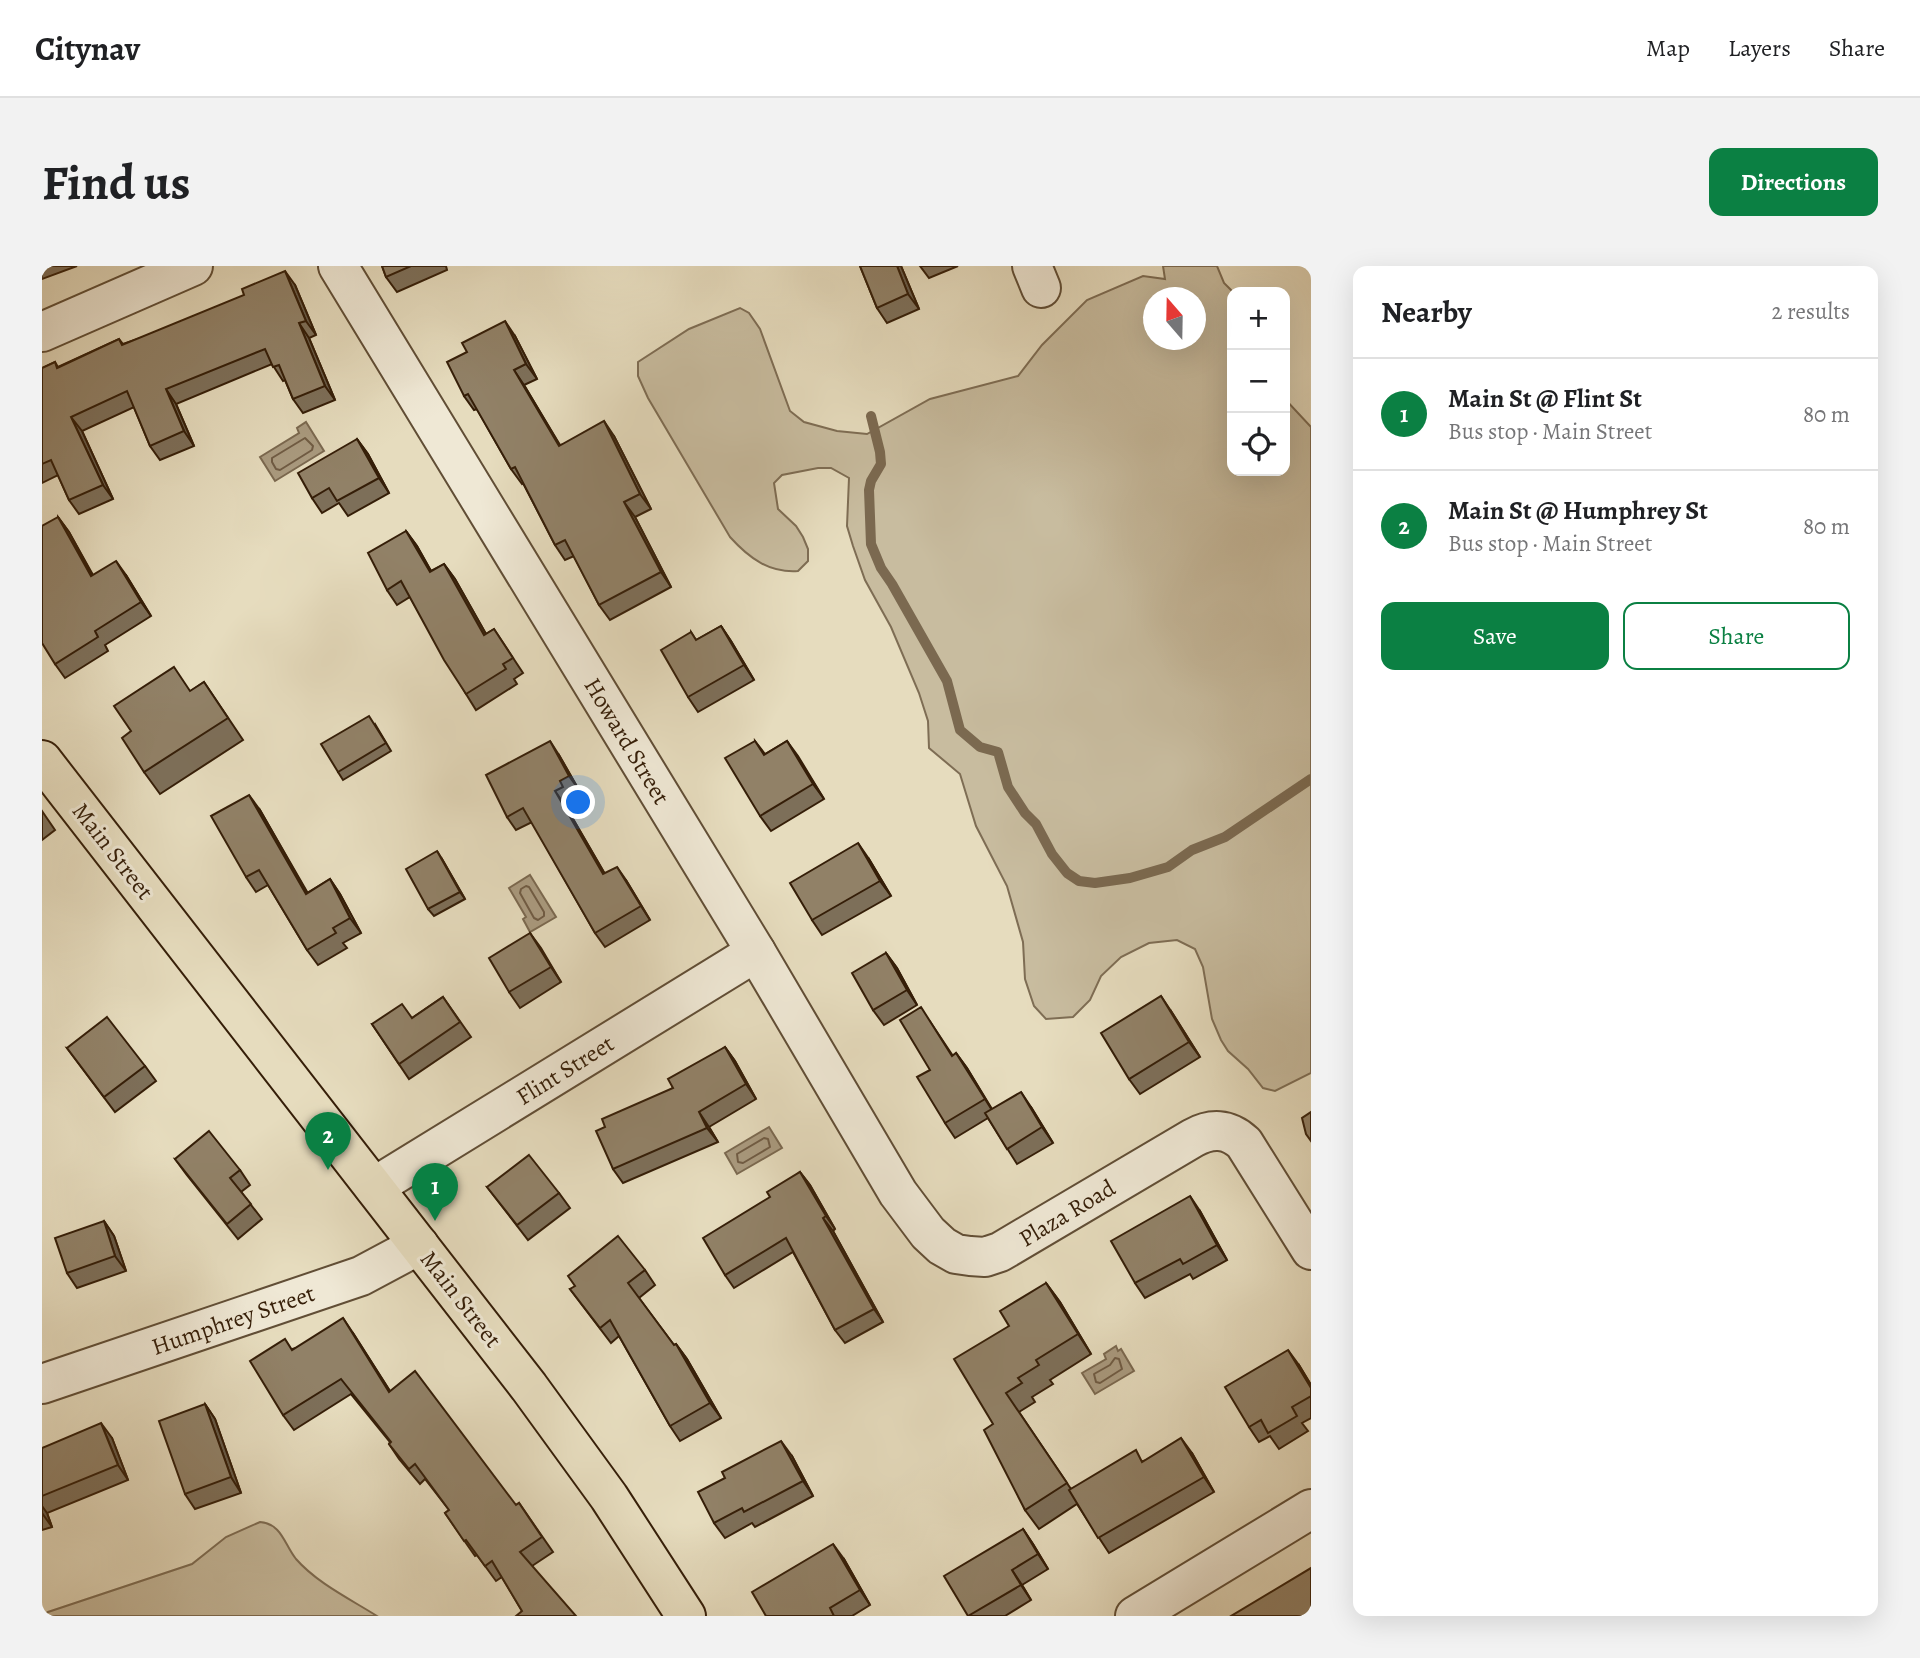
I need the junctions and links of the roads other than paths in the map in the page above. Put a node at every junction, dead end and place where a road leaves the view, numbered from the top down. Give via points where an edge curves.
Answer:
1 (193, 266) edge
2 (338, 266) edge
3 (42, 332) edge
4 (42, 760) edge
5 (756, 953) junction
6 (374, 1187) junction
7 (915, 1216) joint
8 (419, 1245) junction
9 (1311, 1250) edge
10 (42, 1384) edge
11 (1311, 1509) edge
12 (686, 1616) edge
13 (1135, 1616) edge

1 - 3 street
2 - 5 street, Howard Street
4 - 6 main road, Main Street
5 - 6 street, Flint Street
5 - 7 street, Howard Street
6 - 8 main road, Main Street
7 - 9 street, Plaza Road via 956,1254 985,1256 1015,1245 1193,1138 1225,1131 1248,1148
8 - 10 street, Humphrey Street via 361,1276
8 - 12 main road, Main Street via 610,1497
11 - 13 street

